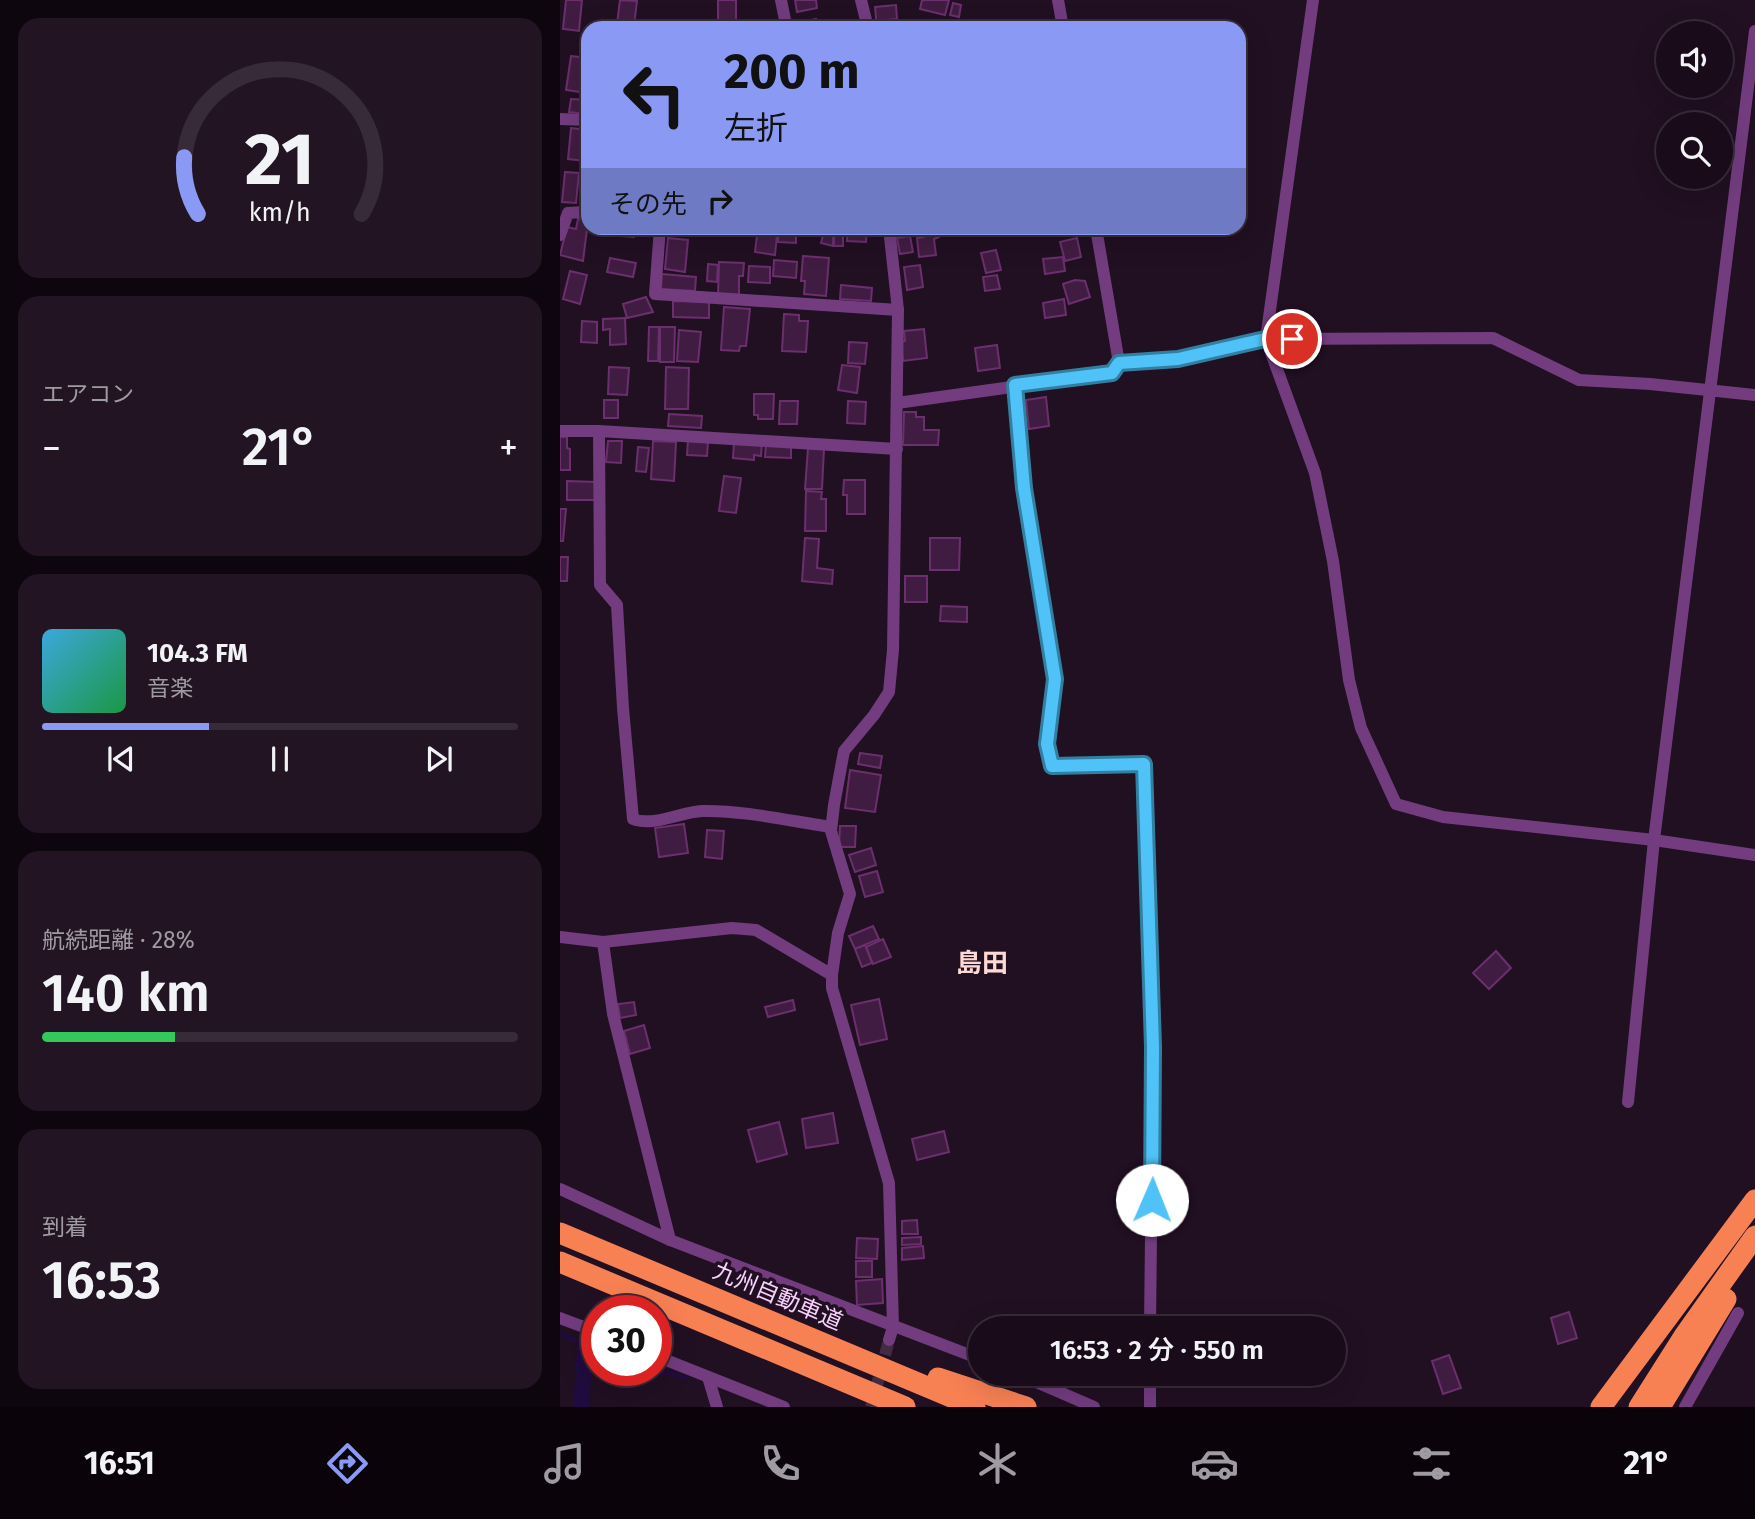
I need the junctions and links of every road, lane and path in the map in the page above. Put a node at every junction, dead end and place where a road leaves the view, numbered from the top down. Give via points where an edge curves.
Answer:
1 (782, 0) edge
2 (861, 0) edge
3 (1058, 0) edge
4 (1313, 0) edge
5 (785, 20) dead end
6 (866, 21) edge
7 (1062, 21) edge
8 (1755, 31) edge
9 (560, 119) edge
10 (581, 120) edge
11 (581, 212) edge
12 (560, 235) edge
13 (660, 235) edge
14 (891, 235) edge
15 (1097, 235) edge
16 (898, 310) junction
17 (1265, 339) junction
18 (1119, 363) junction
19 (1015, 385) junction
20 (1711, 390) junction
21 (1755, 395) edge
22 (897, 403) junction
23 (560, 431) edge
24 (599, 431) junction
25 (897, 449) junction
26 (831, 827) junction
27 (1654, 840) junction
28 (1755, 855) edge
29 (560, 937) edge
30 (603, 942) junction
31 (832, 975) junction
32 (1628, 1102) dead end
33 (560, 1189) edge
34 (1755, 1200) edge
35 (1735, 1226) junction
36 (560, 1233) edge
37 (1755, 1236) edge
38 (670, 1240) junction
39 (1755, 1253) edge
40 (560, 1262) edge
41 (626, 1289) junction
42 (1738, 1314) dead end
43 (1150, 1316) edge
44 (560, 1318) edge
45 (777, 1324) junction
46 (581, 1326) edge
47 (892, 1327) junction
48 (889, 1340) tunnel mouth
49 (968, 1355) edge
50 (672, 1362) edge
51 (708, 1377) junction
52 (1046, 1386) edge
53 (1150, 1386) edge
54 (717, 1407) edge
55 (784, 1407) edge
56 (866, 1407) edge
57 (905, 1407) edge
58 (975, 1407) edge
59 (1026, 1407) edge
60 (1094, 1407) edge
61 (1150, 1407) edge
62 (1601, 1407) edge
63 (1618, 1407) edge
64 (1639, 1407) edge
65 (1660, 1407) edge
66 (1685, 1407) edge

1 - 5 street
2 - 6 street
3 - 7 street
4 - 17 street
8 - 20 street
9 - 10 street
11 - 12 street via 568,213
13 - 16 street via 656,294
14 - 16 street
15 - 18 street
16 - 22 street
17 - 18 street via 1178,359
17 - 20 street via 1493,338 1579,380
17 - 27 street via 1315,473 1361,728 1396,804 1443,817
18 - 19 street via 1112,373
19 - 22 street
19 - 43 street via 1024,488 1055,679 1047,744 1052,766 1144,764 1153,1047
20 - 21 street
20 - 27 street
22 - 25 street
23 - 24 street
24 - 25 street
24 - 26 street via 600,584 617,605 634,819 641,822 713,811
25 - 26 street via 889,692 844,751
26 - 31 street via 850,894
27 - 28 street
27 - 32 street
29 - 30 street
30 - 31 street via 732,928 756,930
30 - 38 street via 613,1014
31 - 47 street via 890,1183
33 - 38 street
34 - 35 highway
35 - 62 highway
35 - 63 highway
36 - 45 highway, 九州自動車道
37 - 64 highway
38 - 47 street
39 - 65 highway
40 - 41 highway
41 - 56 highway
41 - 57 highway
42 - 66 street
44 - 46 street
45 - 58 highway, 九州自動車道
45 - 59 highway
47 - 48 street
47 - 49 street
50 - 51 street
51 - 54 street
51 - 55 street
52 - 60 street
53 - 61 street

